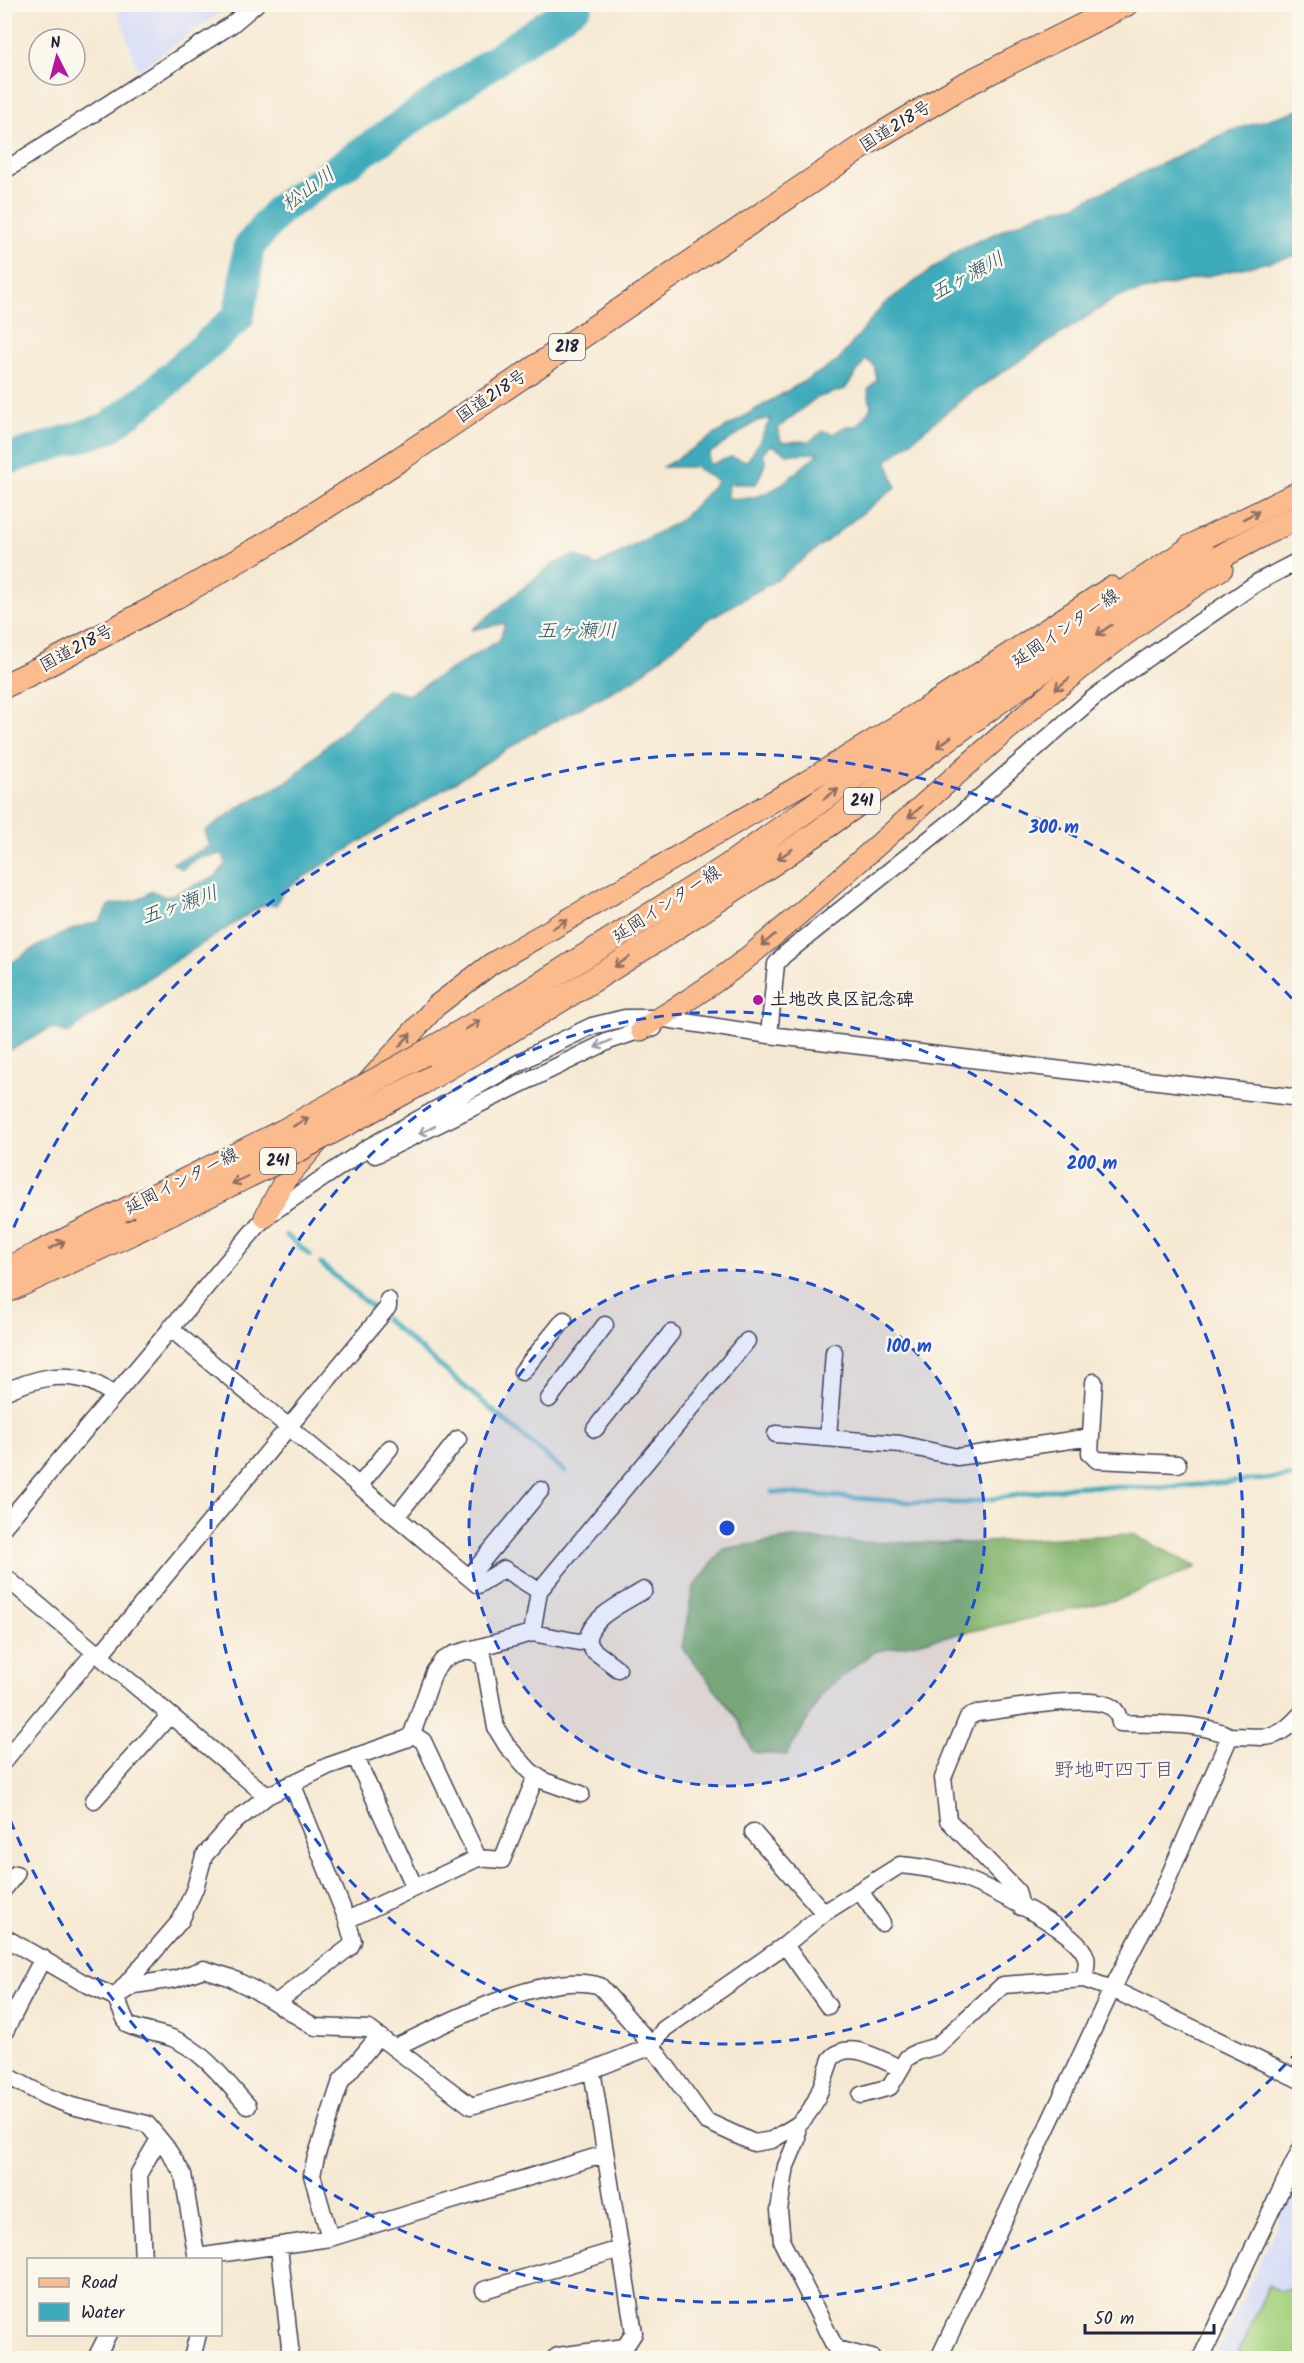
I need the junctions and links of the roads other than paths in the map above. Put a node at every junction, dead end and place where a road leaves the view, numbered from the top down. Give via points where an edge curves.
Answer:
1 (256, 4) edge
2 (1126, 4) edge
3 (4, 171) edge
4 (1299, 491) edge
5 (1299, 518) edge
6 (1203, 540) junction
7 (1299, 560) edge
8 (4, 686) edge
9 (660, 1018) junction
10 (722, 1029) junction
11 (641, 1030) junction
12 (769, 1035) junction
13 (1299, 1098) edge
14 (302, 1192) junction
15 (265, 1216) junction
16 (4, 1271) edge
17 (4, 1292) edge
18 (388, 1300) dead end
19 (564, 1320) dead end
20 (605, 1325) dead end
21 (171, 1328) junction
22 (671, 1333) dead end
23 (747, 1341) dead end
24 (834, 1352) dead end
25 (522, 1372) dead end
26 (1094, 1382) dead end
27 (4, 1392) edge
28 (114, 1395) junction
29 (549, 1399) dead end
30 (288, 1426) junction
31 (595, 1429) dead end
32 (776, 1434) dead end
33 (1090, 1437) junction
34 (828, 1438) junction
35 (458, 1439) dead end
36 (390, 1448) dead end
37 (1178, 1464) dead end
38 (359, 1486) junction
39 (542, 1490) dead end
40 (396, 1517) junction
41 (4, 1526) edge
42 (4, 1576) edge
43 (469, 1577) junction
44 (644, 1590) dead end
45 (539, 1591) junction
46 (532, 1633) junction
47 (587, 1640) junction
48 (468, 1650) junction
49 (97, 1654) junction
50 (618, 1669) dead end
51 (170, 1715) junction
52 (1299, 1715) edge
53 (412, 1734) junction
54 (1230, 1736) junction
55 (355, 1756) junction
56 (4, 1761) edge
57 (536, 1776) junction
58 (292, 1783) junction
59 (581, 1794) dead end
60 (267, 1796) junction
61 (94, 1800) dead end
62 (753, 1832) dead end
63 (478, 1858) junction
64 (16, 1874) dead end
65 (415, 1888) junction
66 (4, 1889) edge
67 (860, 1892) junction
68 (1021, 1907) junction
69 (824, 1913) junction
70 (347, 1920) junction
71 (882, 1923) dead end
72 (4, 1937) edge
73 (785, 1945) junction
74 (43, 1958) junction
75 (1084, 1980) junction
76 (1112, 1989) junction
77 (115, 1997) junction
78 (276, 2003) junction
79 (828, 2006) dead end
80 (4, 2033) edge
81 (379, 2036) junction
82 (652, 2046) junction
83 (394, 2048) junction
84 (900, 2068) junction
85 (591, 2070) junction
86 (4, 2074) edge
87 (1299, 2080) edge
88 (861, 2095) dead end
89 (248, 2106) dead end
90 (797, 2125) junction
91 (159, 2139) junction
92 (1299, 2150) edge
93 (605, 2154) junction
94 (330, 2238) junction
95 (279, 2247) junction
96 (620, 2249) junction
97 (144, 2258) edge
98 (197, 2258) edge
99 (484, 2290) dead end
100 (107, 2336) edge
101 (198, 2336) edge
102 (96, 2358) edge
103 (192, 2358) edge
104 (288, 2358) edge
105 (555, 2358) edge
106 (872, 2358) edge
107 (939, 2358) edge
108 (1202, 2358) edge

1 - 3 street via 231,25
2 - 8 highway, 国道218号 / 218 via 962,86 882,134 287,532 174,597
6 -> 4 main road, 延岡インター線 / 241
5 -> 9 main road, 241 via 1128,633 1060,686 741,963
5 -> 17 highway, 延岡インター線 / 241, bridge via 1214,560 1155,596 1017,689 816,834 585,986 421,1083 276,1162
15 -> 6 main road, 241 via 284,1181 436,1005 460,986 801,785 1082,605 1163,557
16 -> 6 highway, 延岡インター線 / 241, bridge via 284,1131 504,1007 725,868 1008,668
7 - 12 street via 1258,582 1101,692 962,813 784,955 776,964
9 - 10 street
9 - 11 main road, 241
9 - 14 street via 625,1018 592,1026 540,1051 369,1147
10 - 11 street
10 - 12 street
11 -> 14 street via 609,1041
12 - 13 street
14 - 15 street
15 - 21 street
18 - 30 street via 388,1307
19 - 25 street
20 - 29 street
21 - 28 street
21 - 30 street
22 - 31 street
23 - 45 street
24 - 34 street
26 - 33 street
27 - 28 street via 31,1380 57,1376 89,1381
28 - 41 street
30 - 38 street
30 - 49 street
32 - 34 street
33 - 34 street via 957,1456 900,1444
33 - 37 street via 1090,1453 1097,1460
35 - 40 street
36 - 38 street
38 - 40 street
39 - 43 street
40 - 43 street
42 - 49 street
43 - 45 street via 478,1585 504,1569
44 - 47 street via 597,1620
45 - 46 street
46 - 47 street
46 - 48 street
47 - 50 street via 593,1650
48 - 53 street via 454,1653 434,1672
48 - 57 street via 484,1659 496,1728 507,1746
49 - 51 street
49 - 56 street
51 - 60 street
51 - 61 street
52 - 54 street via 1276,1737
53 - 55 street
53 - 63 street via 423,1740
54 - 68 street via 1196,1727 1120,1723 1112,1707 1082,1700 968,1717 943,1778 948,1820 1017,1891
54 - 76 street via 1160,1897
55 - 58 street
55 - 65 street
57 - 59 street
57 - 63 street via 502,1860
58 - 60 street
58 - 70 street
60 - 77 street via 231,1825 204,1856 181,1920
62 - 69 street
63 - 65 street
64 - 66 street
65 - 70 street
67 - 68 street via 900,1865 916,1866 963,1878
67 - 69 street
67 - 71 street
68 - 75 street via 1059,1927 1080,1946 1087,1957
69 - 73 street
70 - 78 street via 350,1947
72 - 74 street
73 - 79 street
73 - 82 street via 664,2029
74 - 77 street
74 - 80 street
75 - 76 street
75 - 84 street via 1003,1985 937,2046 917,2052
76 - 87 street
76 - 107 street
77 - 78 street via 134,1985 175,1979 204,1969 229,1977
77 - 89 street via 128,2025 173,2039 193,2050
78 - 81 street via 315,2027 369,2029
81 - 83 street
81 - 94 street via 341,2081 316,2157 312,2175
82 - 83 street via 600,1986 576,1982 474,2009
82 - 85 street
82 - 90 street via 706,2121 754,2143 771,2140
83 - 85 street via 471,2106
84 - 88 street via 890,2087
84 - 90 street via 860,2051 835,2053 814,2106
85 - 93 street
86 - 91 street via 72,2106 147,2124
90 - 106 street via 797,2140 786,2166 779,2210 782,2242 836,2349
91 - 97 street via 139,2174
91 - 98 street via 183,2174
92 - 108 street
93 - 94 street
93 - 96 street
94 - 95 street
95 - 98 street
95 - 104 street
96 - 99 street
96 - 105 street via 634,2333 625,2348
100 - 102 street
101 - 103 street

